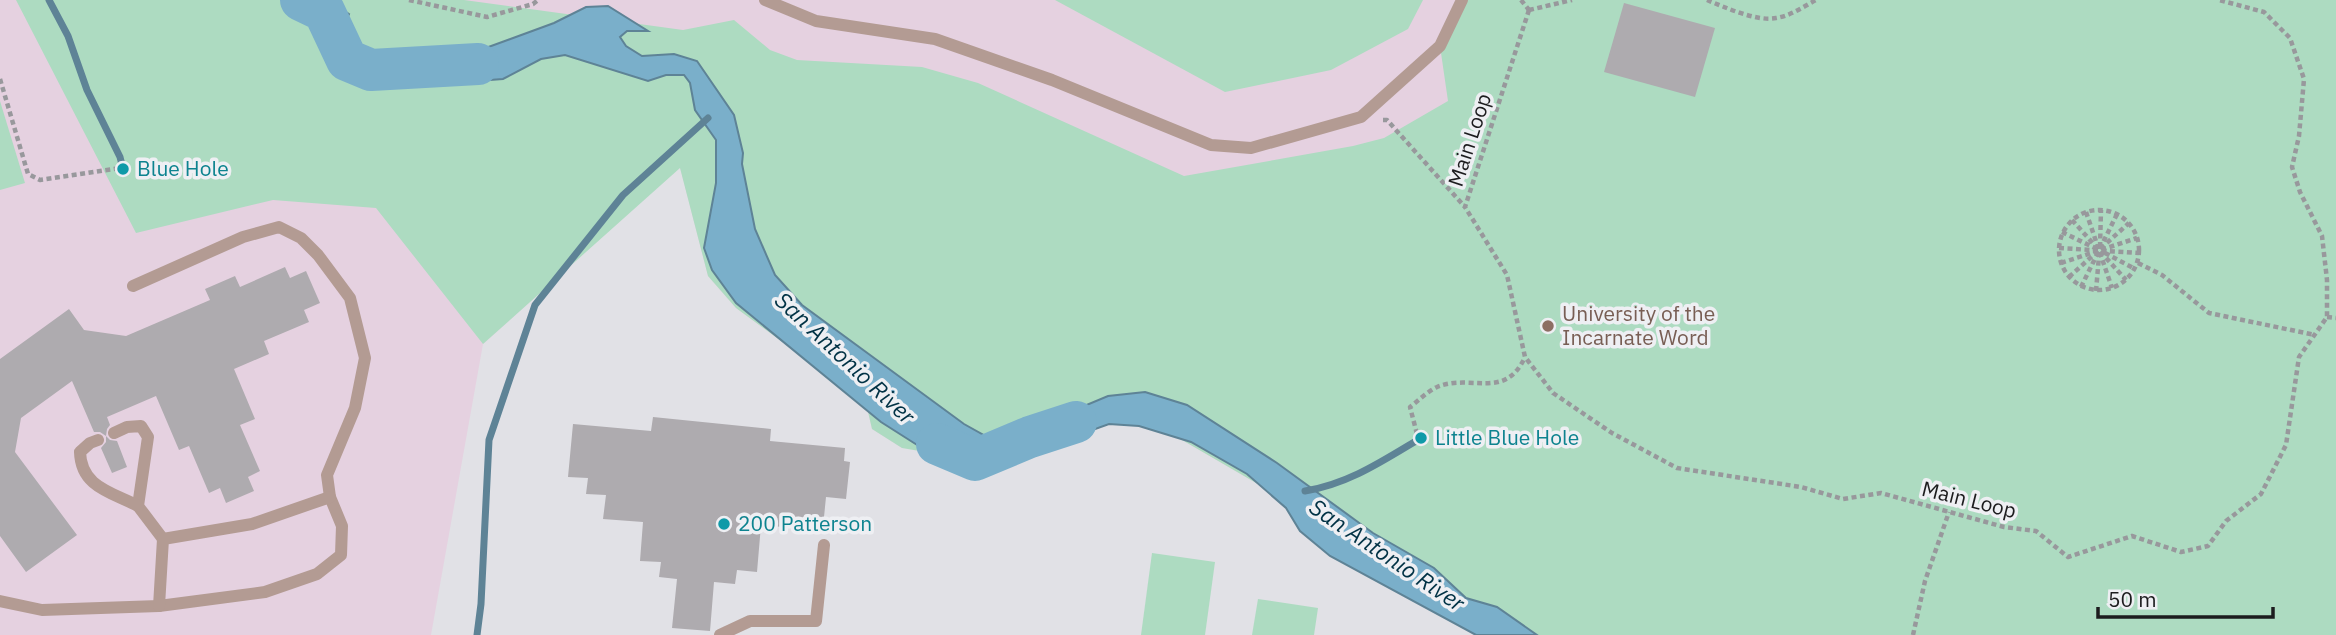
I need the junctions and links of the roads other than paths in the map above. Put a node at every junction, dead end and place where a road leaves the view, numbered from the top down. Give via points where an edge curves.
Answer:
1 (765, 0) edge
2 (1462, 0) edge
3 (133, 286) dead end
4 (114, 433) dead end
5 (98, 440) dead end
6 (330, 497) junction
7 (138, 506) junction
8 (163, 539) junction
9 (824, 545) dead end
10 (0, 601) edge
11 (159, 606) junction
12 (720, 635) edge

1 - 2 lane via 816,21 935,39 1052,80 1211,145 1251,148 1361,117 1440,46
3 - 6 lane via 243,237 279,227 318,256 350,298 365,358 355,408 327,475
4 - 7 lane via 141,426 148,437
5 - 7 lane via 80,452 80,466 89,480
6 - 8 lane via 252,524
6 - 11 lane via 342,526 341,555 317,574 265,592
7 - 8 lane
8 - 11 lane
9 - 12 lane via 816,621 750,621
10 - 11 lane via 42,610

